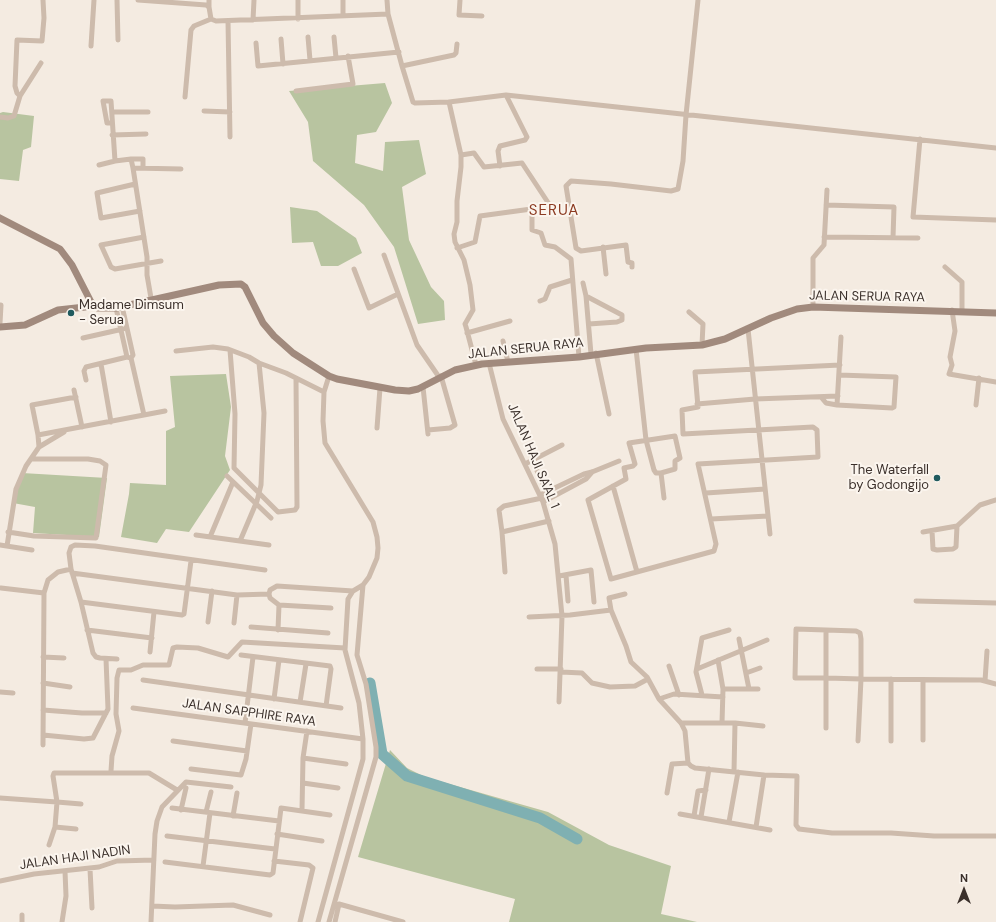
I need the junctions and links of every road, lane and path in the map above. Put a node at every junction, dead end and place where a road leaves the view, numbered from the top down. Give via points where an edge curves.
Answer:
1 (43, 0) edge
2 (94, 0) edge
3 (117, 0) edge
4 (138, 0) edge
5 (209, 0) edge
6 (254, 0) edge
7 (298, 0) edge
8 (343, 0) edge
9 (387, 0) edge
10 (460, 0) edge
11 (698, 0) edge
12 (164, 1) edge
13 (209, 8) junction
14 (388, 14) junction
15 (343, 16) junction
16 (482, 16) dead end
17 (211, 19) junction
18 (298, 19) junction
19 (253, 20) junction
20 (228, 21) junction
21 (308, 37) dead end
22 (334, 37) dead end
23 (281, 39) dead end
24 (118, 40) dead end
25 (256, 43) dead end
26 (457, 44) dead end
27 (91, 46) dead end
28 (398, 52) junction
29 (348, 56) junction
30 (336, 58) junction
31 (310, 60) junction
32 (41, 63) dead end
33 (284, 64) junction
34 (402, 66) junction
35 (296, 90) dead end
36 (506, 95) junction
37 (20, 96) junction
38 (185, 97) dead end
39 (449, 102) junction
40 (204, 111) dead end
41 (112, 112) junction
42 (148, 112) dead end
43 (230, 112) junction
44 (686, 115) junction
45 (0, 117) edge
46 (112, 123) junction
47 (112, 134) junction
48 (146, 134) dead end
49 (230, 137) dead end
50 (920, 139) junction
51 (996, 148) edge
52 (460, 155) junction
53 (130, 159) junction
54 (115, 161) junction
55 (99, 165) dead end
56 (500, 166) junction
57 (133, 168) junction
58 (143, 168) junction
59 (181, 169) dead end
60 (135, 184) junction
61 (827, 190) dead end
62 (826, 205) junction
63 (532, 208) junction
64 (140, 211) junction
65 (0, 218) edge
66 (996, 220) edge
67 (144, 237) junction
68 (824, 237) junction
69 (893, 238) junction
70 (918, 238) dead end
71 (603, 247) junction
72 (457, 248) junction
73 (578, 250) junction
74 (384, 255) dead end
75 (570, 257) junction
76 (161, 261) dead end
77 (146, 264) junction
78 (632, 267) dead end
79 (945, 267) dead end
80 (354, 269) dead end
81 (606, 274) dead end
82 (572, 280) junction
83 (583, 283) dead end
84 (398, 294) junction
85 (586, 296) junction
86 (151, 298) junction
87 (540, 300) dead end
88 (1, 304) dead end
89 (94, 306) junction
90 (119, 307) junction
91 (813, 307) junction
92 (952, 310) junction
93 (962, 311) junction
94 (690, 312) dead end
95 (996, 313) edge
96 (510, 321) dead end
97 (0, 323) edge
98 (589, 324) junction
99 (0, 327) edge
100 (127, 328) junction
101 (121, 329) junction
102 (748, 329) junction
103 (467, 333) junction
104 (841, 337) dead end
105 (83, 338) dead end
106 (503, 341) dead end
107 (702, 345) junction
108 (229, 349) junction
109 (636, 349) junction
110 (176, 351) dead end
111 (594, 354) junction
112 (129, 357) junction
113 (579, 357) junction
114 (508, 362) junction
115 (259, 363) junction
116 (489, 363) junction
117 (101, 364) junction
118 (476, 365) junction
119 (840, 365) junction
120 (753, 368) junction
121 (839, 375) junction
122 (329, 376) junction
123 (440, 377) junction
124 (296, 378) junction
125 (979, 378) junction
126 (86, 380) dead end
127 (996, 382) edge
128 (423, 387) junction
129 (380, 388) junction
130 (74, 390) dead end
131 (324, 392) junction
132 (838, 396) junction
133 (76, 397) junction
134 (821, 397) junction
135 (756, 399) junction
136 (697, 404) junction
137 (837, 405) junction
138 (976, 405) dead end
139 (165, 412) dead end
140 (609, 414) dead end
141 (144, 415) junction
142 (111, 422) junction
143 (82, 427) junction
144 (377, 428) dead end
145 (759, 429) junction
146 (65, 432) junction
147 (38, 435) junction
148 (646, 440) junction
149 (39, 446) junction
150 (562, 446) dead end
151 (31, 460) junction
152 (532, 460) junction
153 (762, 460) junction
154 (619, 461) dead end
155 (525, 464) junction
156 (592, 472) junction
157 (661, 473) junction
158 (227, 476) dead end
159 (233, 482) junction
160 (613, 486) junction
161 (765, 489) junction
162 (547, 492) junction
163 (706, 493) junction
164 (259, 494) junction
165 (542, 498) junction
166 (664, 498) dead end
167 (996, 500) edge
168 (256, 502) junction
169 (768, 516) junction
170 (271, 518) dead end
171 (711, 519) junction
172 (549, 521) junction
173 (957, 526) junction
174 (932, 531) junction
175 (8, 532) junction
176 (502, 532) junction
177 (923, 532) dead end
178 (770, 534) dead end
179 (196, 535) dead end
180 (210, 537) junction
181 (240, 541) junction
182 (0, 545) edge
183 (270, 545) dead end
184 (6, 546) junction
185 (32, 550) dead end
186 (191, 561) junction
187 (265, 570) dead end
188 (71, 571) junction
189 (505, 572) dead end
190 (638, 572) junction
191 (566, 575) junction
192 (559, 576) junction
193 (363, 585) junction
194 (1, 588) dead end
195 (187, 588) junction
196 (353, 591) junction
197 (212, 592) junction
198 (44, 593) junction
199 (269, 594) junction
200 (625, 594) dead end
201 (237, 595) junction
202 (568, 601) dead end
203 (916, 601) dead end
204 (81, 602) junction
205 (594, 602) dead end
206 (996, 603) edge
207 (278, 606) junction
208 (331, 608) dead end
209 (611, 610) junction
210 (154, 612) junction
211 (529, 616) dead end
212 (562, 616) junction
213 (208, 622) dead end
214 (234, 623) dead end
215 (251, 627) dead end
216 (87, 630) junction
217 (278, 630) junction
218 (729, 630) dead end
219 (826, 630) junction
220 (328, 633) dead end
221 (152, 638) junction
222 (739, 639) dead end
223 (767, 640) dead end
224 (345, 648) junction
225 (742, 650) junction
226 (987, 651) dead end
227 (150, 652) dead end
228 (241, 655) dead end
229 (43, 656) junction
230 (253, 657) junction
231 (64, 658) dead end
232 (106, 659) junction
233 (117, 659) dead end
234 (279, 660) junction
235 (718, 660) junction
236 (306, 664) junction
237 (669, 666) dead end
238 (760, 668) dead end
239 (537, 669) dead end
240 (697, 669) junction
241 (561, 671) junction
242 (746, 673) junction
243 (827, 678) junction
244 (861, 679) junction
245 (891, 679) junction
246 (143, 680) dead end
247 (648, 680) junction
248 (923, 680) junction
249 (985, 681) junction
250 (43, 683) junction
251 (996, 684) edge
252 (70, 687) dead end
253 (749, 688) junction
254 (723, 689) junction
255 (758, 689) dead end
256 (0, 692) edge
257 (13, 693) dead end
258 (679, 694) junction
259 (248, 696) junction
260 (702, 696) junction
261 (724, 697) junction
262 (274, 699) junction
263 (659, 699) junction
264 (300, 702) junction
265 (559, 702) dead end
266 (326, 706) junction
267 (133, 708) dead end
268 (341, 708) dead end
269 (43, 710) junction
270 (106, 713) junction
271 (245, 723) junction
272 (681, 723) junction
273 (722, 723) junction
274 (735, 723) junction
275 (251, 724) junction
276 (763, 726) dead end
277 (826, 728) dead end
278 (307, 731) junction
279 (43, 735) junction
280 (363, 739) junction
281 (923, 740) dead end
282 (173, 741) dead end
283 (858, 741) dead end
284 (891, 741) dead end
285 (43, 745) dead end
286 (247, 751) junction
287 (303, 758) junction
288 (688, 762) junction
289 (346, 764) dead end
290 (191, 769) dead end
291 (709, 769) junction
292 (111, 772) junction
293 (736, 772) junction
294 (764, 775) junction
295 (303, 783) junction
296 (231, 787) dead end
297 (186, 788) dead end
298 (338, 788) dead end
299 (177, 790) junction
300 (706, 790) junction
301 (211, 792) dead end
302 (237, 793) dead end
303 (667, 793) dead end
304 (0, 798) edge
305 (57, 802) junction
306 (81, 804) dead end
307 (172, 808) dead end
308 (181, 810) junction
309 (302, 810) junction
310 (208, 813) junction
311 (680, 814) dead end
312 (330, 815) dead end
313 (233, 816) junction
314 (694, 816) junction
315 (701, 817) junction
316 (279, 821) junction
317 (728, 822) junction
318 (55, 827) junction
319 (756, 827) junction
320 (76, 829) dead end
321 (770, 830) dead end
322 (277, 834) junction
323 (167, 836) dead end
324 (996, 836) edge
325 (207, 840) junction
326 (322, 840) dead end
327 (50, 845) dead end
328 (275, 849) junction
329 (154, 860) junction
330 (274, 861) junction
331 (165, 862) dead end
332 (203, 866) junction
333 (90, 869) junction
334 (66, 871) junction
335 (0, 881) edge
336 (152, 906) junction
337 (92, 908) dead end
338 (22, 915) dead end
339 (270, 915) dead end
340 (395, 921) edge
341 (22, 922) edge
342 (62, 922) edge
343 (151, 922) edge
344 (300, 922) edge
345 (318, 922) edge
346 (329, 922) edge
347 (335, 922) edge
348 (404, 922) edge

1 - 37 street via 42,40 17,40 15,86
2 - 27 street
3 - 24 street
4 - 12 street
5 - 13 street
6 - 19 street
7 - 18 street
8 - 15 street
9 - 14 street
10 - 16 street via 459,15
11 - 44 street
12 - 13 street
13 - 17 street
14 - 15 street
14 - 28 street
15 - 18 street
17 - 20 street
17 - 38 street via 194,26 191,30
18 - 19 street
19 - 20 street
20 - 43 street
21 - 31 street
22 - 30 street
23 - 33 street
25 - 33 street via 258,66
26 - 34 street via 454,55
28 - 29 street
28 - 34 street
29 - 30 street
29 - 35 street via 353,84
30 - 31 street
31 - 33 street
32 - 37 street
34 - 39 street via 413,102
36 - 39 street
36 - 44 street
36 - 56 street via 527,137 525,140 500,146
37 - 45 street via 14,116
39 - 52 street
40 - 43 street
41 - 42 street
41 - 46 street
41 - 46 street via 112,101 103,101 107,123
43 - 49 street
44 - 50 street
44 - 73 street via 683,161 679,185 675,191 592,182 568,183 567,196
46 - 47 street
47 - 48 street
47 - 54 street
50 - 51 street
50 - 66 street via 913,217
52 - 56 street via 472,153 482,166
52 - 72 street via 461,174 454,234
53 - 54 street
53 - 57 street
53 - 58 street via 143,159
54 - 55 street
56 - 63 street via 522,163 549,204
57 - 58 street
57 - 60 street
58 - 59 street
60 - 64 street
60 - 64 street via 97,192 101,218
61 - 62 street
62 - 68 street
62 - 69 street via 894,207
63 - 72 street via 480,216 475,242
63 - 75 street via 532,230 542,233 545,245 556,247
64 - 67 street
65 - 89 main road via 60,249 72,265
67 - 77 street
67 - 77 street via 101,245 111,267 115,269
68 - 69 street
68 - 91 street via 823,247 813,258
69 - 70 street
71 - 73 street
71 - 78 street via 626,245 628,262 632,263
71 - 81 street
72 - 103 street via 466,268 473,305 472,313 465,324
73 - 75 street
74 - 84 street
75 - 82 street
76 - 77 street
77 - 86 street
79 - 93 street via 962,282
80 - 84 street via 369,308
82 - 87 street via 550,287 545,300
82 - 113 street
83 - 85 street
84 - 123 street via 417,345
85 - 98 street
85 - 98 street via 622,315 622,320 617,322
86 - 90 main road, JALAN SERUA RAYA
86 - 122 main road, JALAN SERUA RAYA via 219,285 241,284 263,323 274,336 293,353
88 - 97 street
89 - 90 main road, JALAN SERUA RAYA via 103,309
89 - 99 main road, JALAN SERUA RAYA via 58,310 25,325
90 - 100 street
90 - 101 street
91 - 92 main road, JALAN SERUA RAYA
91 - 102 main road, JALAN SERUA RAYA via 788,312
92 - 93 main road, JALAN SERUA RAYA
92 - 125 street via 955,331 950,357 952,365 948,374
93 - 95 main road, JALAN SERUA RAYA
94 - 107 street via 703,324
96 - 103 street
98 - 111 street
100 - 101 street
100 - 112 street via 133,355
101 - 105 street
101 - 112 street
102 - 107 main road, JALAN SERUA RAYA
102 - 120 street
103 - 118 street
104 - 119 street
106 - 114 street
107 - 109 main road, JALAN SERUA RAYA
108 - 110 street
108 - 115 street
108 - 164 street via 235,414 233,466
109 - 111 main road, JALAN SERUA RAYA
109 - 148 street
111 - 113 main road, JALAN SERUA RAYA
111 - 140 street
112 - 117 street
112 - 141 street
113 - 114 main road, JALAN SERUA RAYA
114 - 116 main road, JALAN SERUA RAYA
115 - 124 street
115 - 164 street via 264,424 264,453
116 - 118 main road, JALAN SERUA RAYA
116 - 155 street, JALAN HAJI SA'AL 1 via 503,419
117 - 126 street via 86,368
117 - 142 street
118 - 123 main road, JALAN SERUA RAYA
119 - 120 street
119 - 121 street
120 - 135 street
120 - 136 street via 695,372
121 - 132 street
121 - 137 street via 896,377 893,408
122 - 129 main road, JALAN SERUA RAYA
122 - 131 street
123 - 128 main road, JALAN SERUA RAYA
123 - 128 street via 455,425 450,428 428,432
124 - 131 street
124 - 164 street via 297,507 294,510 278,512
125 - 127 street
125 - 138 street
128 - 129 main road, JALAN SERUA RAYA via 409,391
129 - 144 street
130 - 133 street
131 - 193 street via 325,443 366,509 377,537 377,558
132 - 134 street
132 - 137 street
133 - 143 street
133 - 147 street via 32,405
134 - 135 street
134 - 137 street via 826,403
135 - 136 street
135 - 145 street
136 - 145 street via 697,408 682,410 683,434
139 - 141 street
141 - 142 street
142 - 143 street
143 - 146 street
145 - 153 street
145 - 153 street via 813,427 817,430 818,458
146 - 147 street
146 - 149 street
147 - 149 street
148 - 157 street via 654,470
148 - 157 street via 675,436 680,458 676,461 676,469
148 - 160 street via 628,444 634,465 624,468 626,479
149 - 151 street
150 - 152 street
151 - 175 street via 16,489
151 - 175 street via 88,459 106,465 96,538
152 - 155 street
152 - 162 street
153 - 161 street
153 - 163 street via 698,464
154 - 156 street
155 - 165 street, JALAN HAJI SA'AL 1
156 - 162 street
156 - 165 street via 586,479
157 - 166 street
158 - 159 street
159 - 168 street
159 - 180 street
160 - 190 street
160 - 190 street via 588,500 611,579
161 - 163 street
161 - 169 street
162 - 165 street
163 - 171 street
164 - 168 street
165 - 172 street, JALAN HAJI SA'AL 1
165 - 176 street via 500,508
167 - 173 street via 980,505
168 - 170 street
168 - 181 street
169 - 171 street
169 - 178 street
171 - 190 street via 716,546 714,551
172 - 176 street
172 - 192 street, JALAN HAJI SA'AL 1
173 - 174 street
173 - 174 street via 956,547 953,549 933,549
174 - 177 street
175 - 184 street
176 - 189 street
179 - 180 street
180 - 181 street
181 - 183 street
182 - 184 street
184 - 185 street
186 - 187 street
186 - 188 street via 75,545 69,553
186 - 195 street
188 - 195 street
188 - 198 street via 58,572 48,580
188 - 204 street
191 - 192 street
191 - 202 street
191 - 205 street via 591,570
192 - 212 street, JALAN HAJI SA'AL 1
193 - 196 street
193 - 346 street via 357,655 366,684 376,757
194 - 198 street
195 - 197 street
195 - 210 street via 184,614 180,616
196 - 199 street via 277,586 270,590
196 - 224 street via 348,599
197 - 201 street
197 - 213 street
198 - 229 street
199 - 201 street
199 - 207 street
200 - 209 street via 609,598
201 - 214 street
203 - 206 street
204 - 210 street
204 - 216 street
207 - 208 street
207 - 217 street
209 - 212 street
209 - 247 street via 631,662
210 - 221 street
211 - 212 street
212 - 241 street, JALAN HAJI SA'AL 1
215 - 217 street
216 - 221 street
216 - 232 street via 93,653 96,657
217 - 220 street
218 - 240 street via 702,638
219 - 243 street
219 - 243 street via 796,629 795,678
219 - 244 street via 860,633
221 - 227 street
222 - 225 street
223 - 225 street
224 - 280 street via 359,703
224 - 292 street via 242,642 228,657 198,648 177,647 174,648 169,665 143,665 132,670 119,670 116,714 118,737 112,752
225 - 235 street
225 - 242 street
226 - 249 street
228 - 230 street
229 - 231 street
229 - 250 street
230 - 234 street
230 - 259 street
232 - 233 street
232 - 270 street
234 - 236 street
234 - 262 street
235 - 240 street
235 - 254 street
236 - 264 street
236 - 266 street via 331,667
237 - 258 street
238 - 242 street
239 - 241 street
240 - 260 street via 696,675
241 - 247 street via 582,673 592,683 610,687 635,686
241 - 265 street, JALAN HAJI SA'AL 1
242 - 253 street
243 - 244 street
243 - 277 street
244 - 245 street
244 - 283 street
245 - 248 street
245 - 284 street
246 - 259 street
247 - 263 street
248 - 249 street
248 - 281 street
249 - 251 street
250 - 252 street
250 - 269 street
253 - 254 street
253 - 255 street
254 - 261 street
256 - 257 street
258 - 260 street
258 - 263 street
259 - 262 street
259 - 271 street
260 - 261 street
261 - 273 street
262 - 264 street
263 - 272 street
264 - 266 street
266 - 268 street
267 - 271 street, JALAN SAPPHIRE RAYA
269 - 270 street via 82,714
269 - 279 street
270 - 279 street via 94,736 89,739
271 - 275 street, JALAN SAPPHIRE RAYA
272 - 273 street
272 - 288 street via 685,731
273 - 274 street
274 - 276 street
274 - 293 street
275 - 278 street, JALAN SAPPHIRE RAYA
275 - 286 street
278 - 280 street, JALAN SAPPHIRE RAYA
278 - 287 street
279 - 285 street
280 - 345 street via 363,759
282 - 286 street
286 - 290 street via 241,775
287 - 289 street
287 - 295 street
288 - 291 street via 695,768
288 - 303 street via 672,764
291 - 293 street
291 - 300 street
292 - 299 street via 151,773
292 - 305 street via 54,773
293 - 294 street
293 - 317 street
294 - 319 street
294 - 324 street via 798,776 798,829 832,833
295 - 298 street
295 - 309 street
296 - 299 street via 188,782
297 - 308 street
299 - 329 street via 159,813
300 - 314 street via 698,791
300 - 315 street
301 - 310 street
302 - 313 street
304 - 305 street
305 - 306 street
305 - 318 street
307 - 308 street
308 - 310 street
309 - 312 street
309 - 316 street via 282,808
310 - 313 street
310 - 325 street
311 - 314 street
313 - 316 street
314 - 315 street
315 - 317 street
316 - 322 street
317 - 319 street
318 - 320 street
318 - 327 street
319 - 321 street
322 - 326 street
322 - 328 street
323 - 325 street
325 - 328 street
325 - 332 street
328 - 330 street
329 - 333 street, JALAN HAJI NADIN via 117,861
329 - 336 street
330 - 332 street via 272,874
330 - 344 street via 309,865 314,868
331 - 332 street
333 - 334 street, JALAN HAJI NADIN
333 - 337 street
334 - 335 street, JALAN HAJI NADIN
334 - 342 street
336 - 339 street via 233,905
336 - 343 street
338 - 341 street
340 - 347 street via 339,904
340 - 348 street

